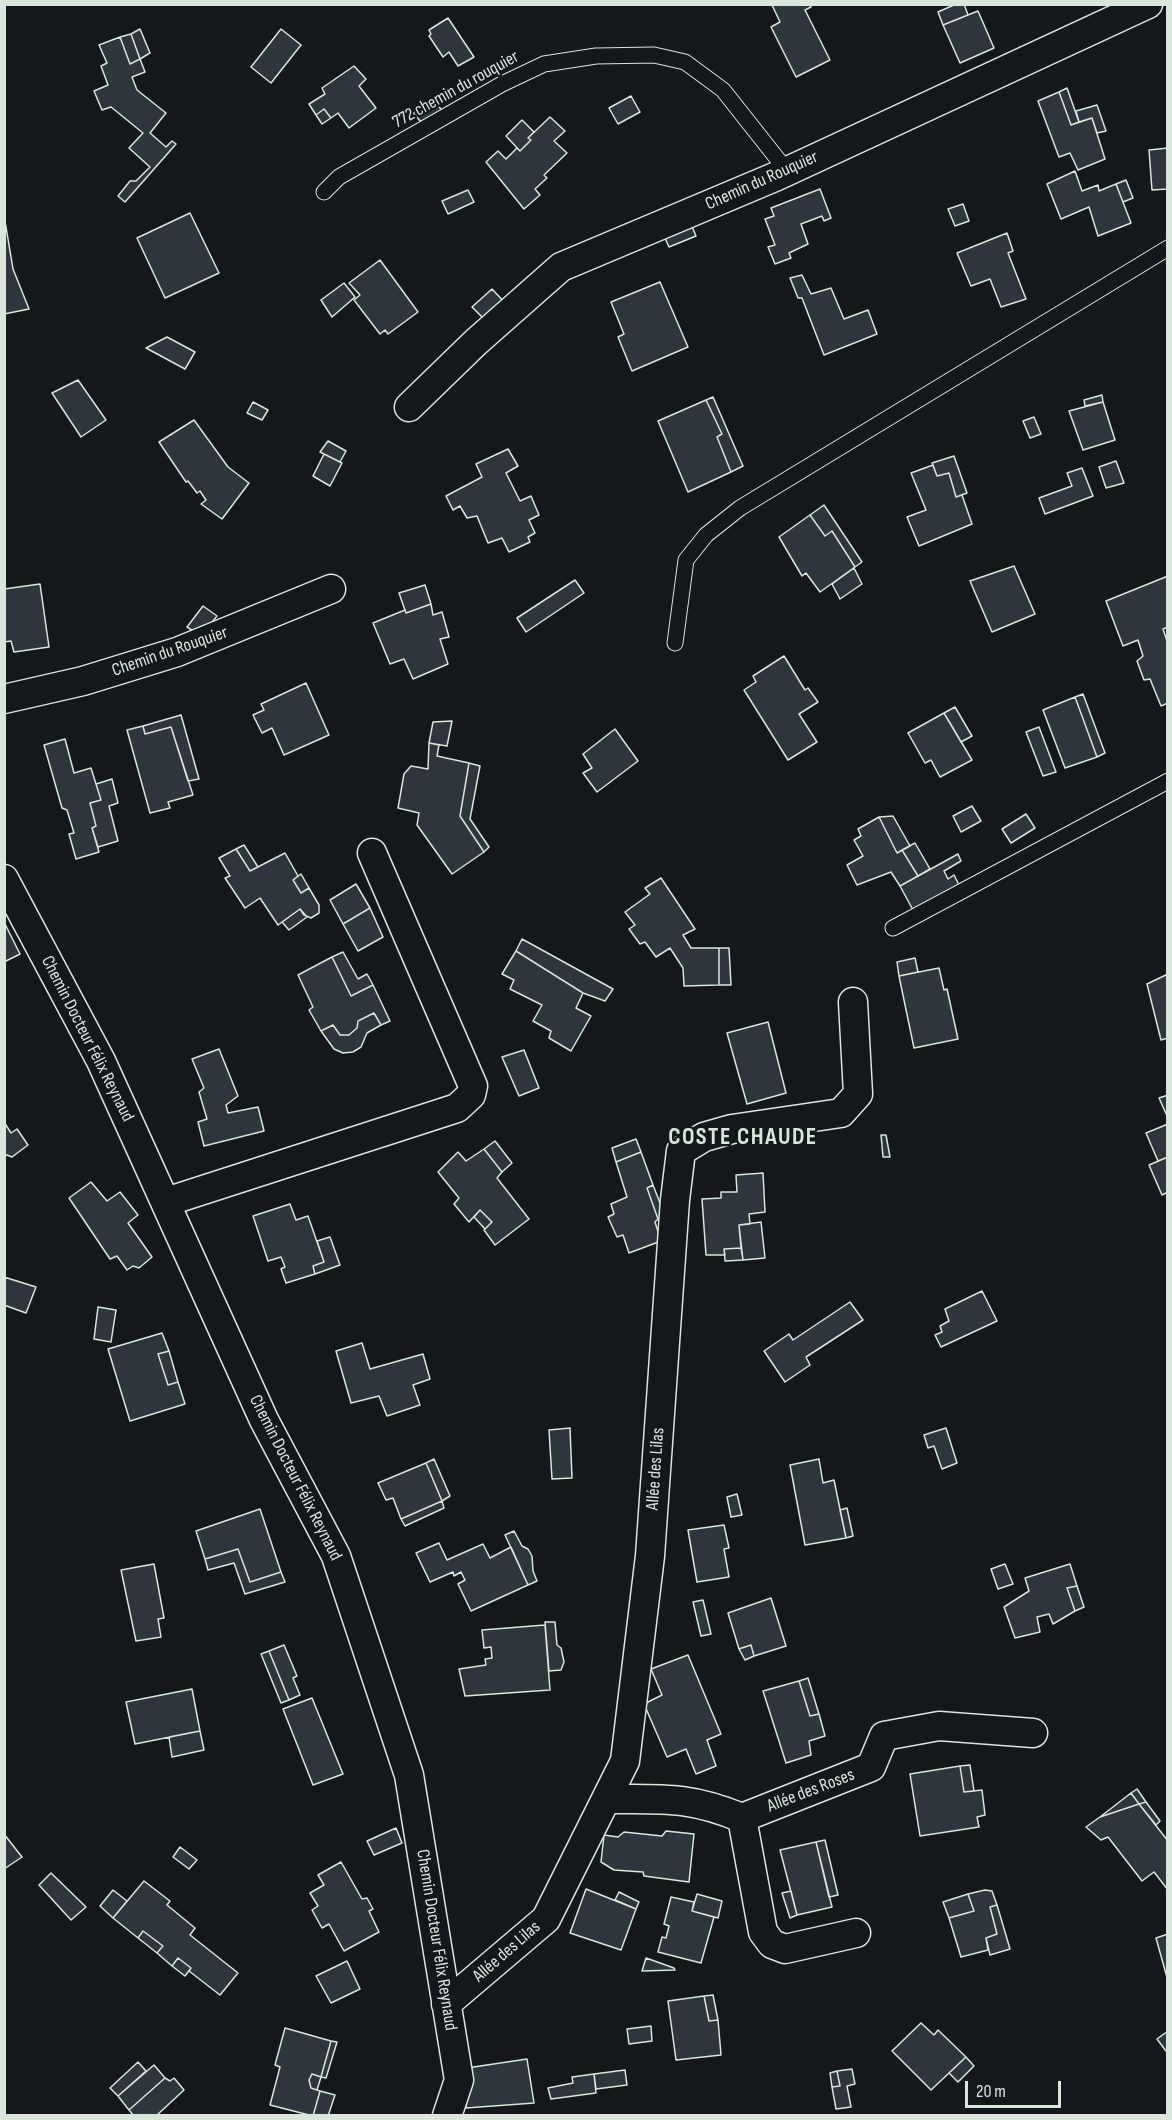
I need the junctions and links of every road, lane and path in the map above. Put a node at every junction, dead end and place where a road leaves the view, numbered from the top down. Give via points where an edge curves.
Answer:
1 (1148, 4) edge
2 (787, 171) junction
3 (324, 192) dead end
4 (1167, 248) edge
5 (409, 407) dead end
6 (331, 589) dead end
7 (675, 643) dead end
8 (4, 699) edge
9 (1167, 781) edge
10 (372, 854) dead end
11 (4, 879) edge
12 (893, 928) dead end
13 (853, 1002) dead end
14 (166, 1202) junction
15 (1033, 1733) dead end
16 (607, 1798) junction
17 (742, 1818) junction
18 (855, 1933) dead end
19 (446, 2004) junction
20 (447, 2115) edge

1 - 2 street, Chemin du Rouquier
2 - 3 lane, 772 chemin du rouquier via 723,90 685,62 654,55 596,56 544,64 502,84 339,177
2 - 5 street, Chemin du Rouquier via 561,267
4 - 7 lane via 759,497 706,535 686,560
6 - 8 street, Chemin du Rouquier via 177,652 82,681
9 - 12 lane
10 - 14 street via 473,1086 471,1095 457,1108
11 - 14 street, Chemin Docteur Félix Reynaud via 101,1061
13 - 16 street, Allée des Lilas via 858,1094 841,1113 732,1129 704,1137 681,1151 650,1556 625,1761
14 - 19 street, Chemin Docteur Félix Reynaud via 264,1420 336,1556 409,1775
15 - 17 street, Allée des Roses via 939,1726 884,1736 871,1767
16 - 17 street via 683,1799 710,1804
16 - 19 street, Allée des Lilas via 546,1919
17 - 18 street via 762,1932 772,1944 785,1949
19 - 20 street, Chemin Docteur Félix Reynaud via 459,2080

